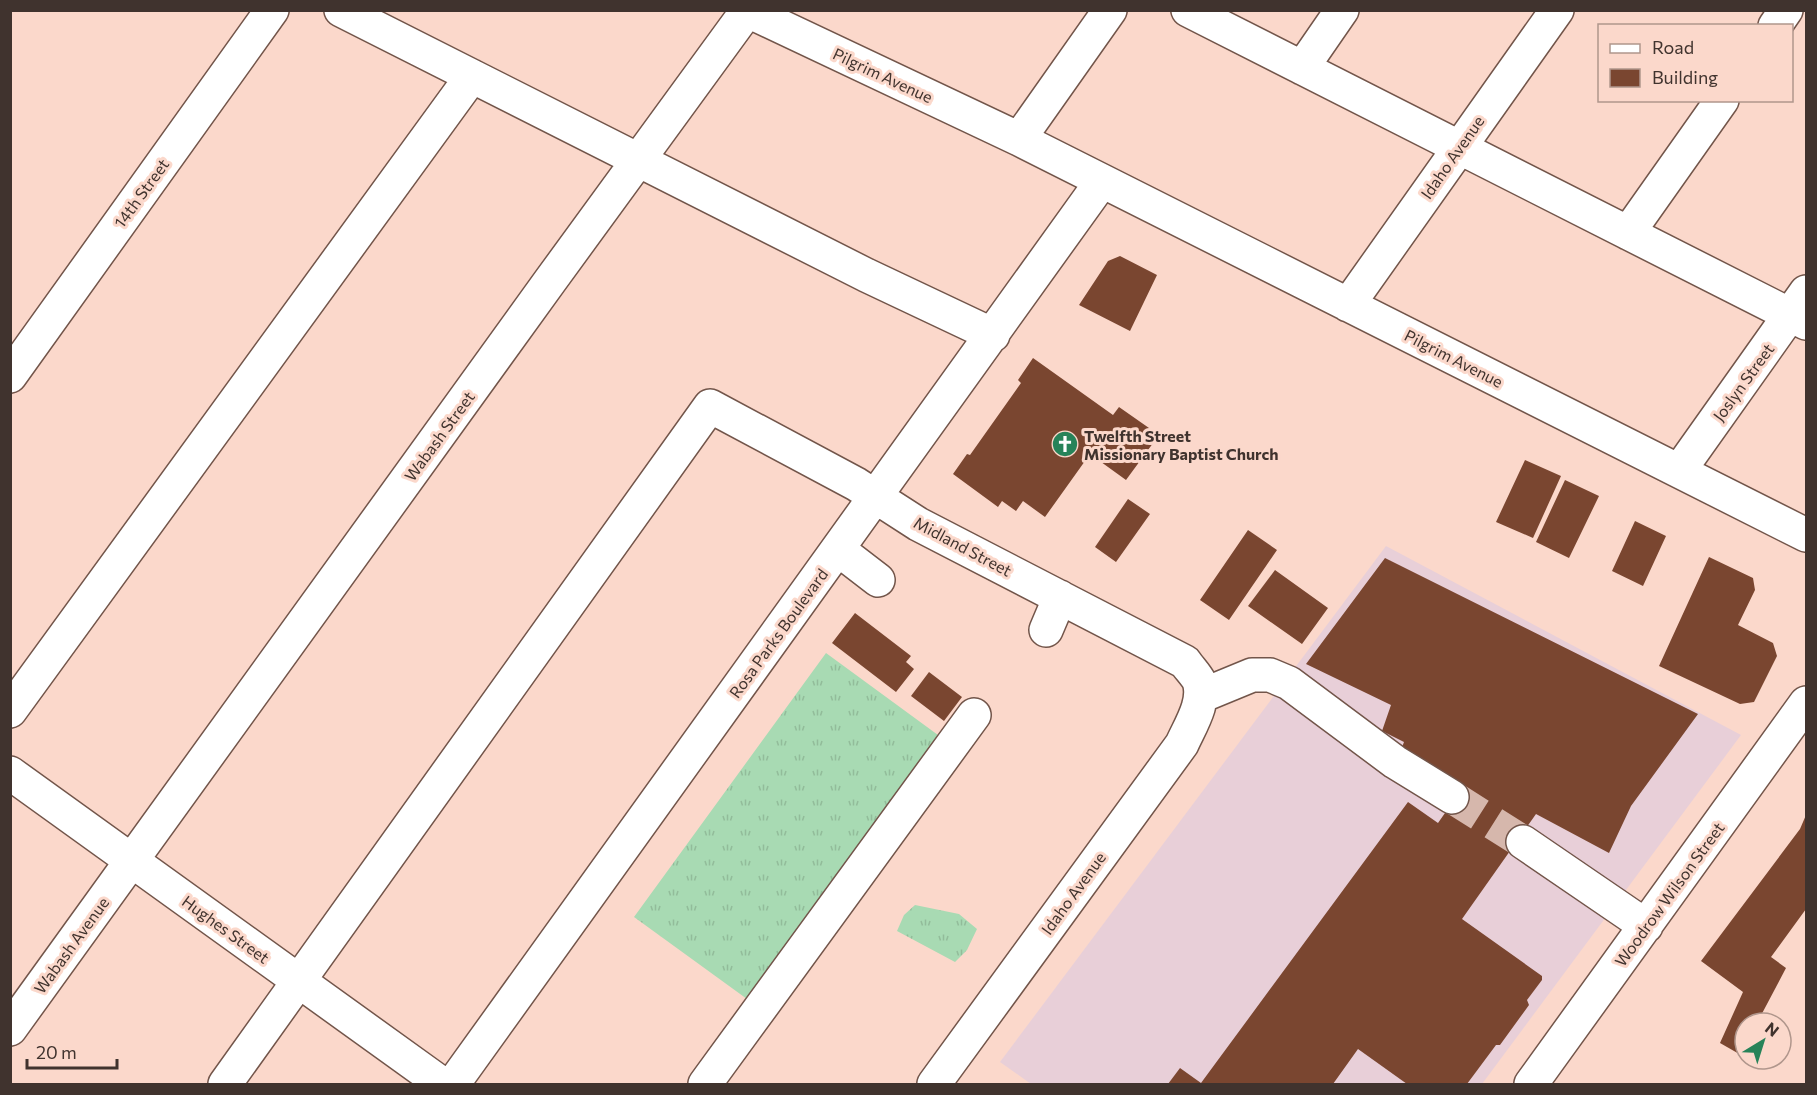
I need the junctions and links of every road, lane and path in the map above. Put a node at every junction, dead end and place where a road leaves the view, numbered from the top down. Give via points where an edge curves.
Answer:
1 (272, 10) edge
2 (341, 10) edge
3 (1110, 10) edge
4 (1188, 10) edge
5 (1342, 10) edge
6 (1557, 10) edge
7 (1786, 10) edge
8 (746, 11) edge
9 (1776, 24) edge
10 (1302, 68) junction
11 (472, 76) junction
12 (1721, 102) edge
13 (1019, 139) junction
14 (1459, 148) junction
15 (638, 160) junction
16 (1102, 181) junction
17 (1628, 233) junction
18 (1348, 304) junction
19 (1801, 310) edge
20 (993, 335) junction
21 (10, 376) edge
22 (1679, 471) junction
23 (876, 498) junction
24 (1806, 535) edge
25 (839, 550) junction
26 (878, 580) dead end
27 (1060, 597) junction
28 (1046, 630) dead end
29 (1201, 696) junction
30 (1806, 703) edge
31 (10, 711) edge
32 (974, 715) dead end
33 (10, 773) edge
34 (1452, 797) tunnel mouth
35 (1522, 842) tunnel mouth
36 (132, 861) junction
37 (1646, 926) junction
38 (300, 982) junction
39 (10, 1029) edge
40 (225, 1084) edge
41 (442, 1084) edge
42 (453, 1084) edge
43 (705, 1084) edge
44 (934, 1084) edge
45 (1531, 1084) edge

1 - 21 street, 14th Street
2 - 11 street
3 - 13 street
4 - 10 street
5 - 10 street
6 - 14 street, Idaho Avenue
7 - 9 street
8 - 13 street, Pilgrim Avenue
8 - 15 street, Wabash Street
10 - 14 street
11 - 15 street
11 - 31 street
12 - 17 street
13 - 16 street, Pilgrim Avenue
14 - 17 street
14 - 18 street, Idaho Avenue
15 - 20 street
15 - 36 street, Wabash Street
16 - 18 street, Pilgrim Avenue
16 - 20 street, Rosa Parks Boulevard
17 - 19 street
18 - 22 street, Pilgrim Avenue
19 - 22 street, Joslyn Street
20 - 23 street, Rosa Parks Boulevard
22 - 24 street, Pilgrim Avenue
23 - 25 street, Rosa Parks Boulevard
23 - 27 street, Midland Street
23 - 38 street, Midland Street via 710,406
25 - 26 street
25 - 42 street, Rosa Parks Boulevard
27 - 28 street
27 - 29 street, Midland Street via 1185,662 1198,680
29 - 34 street via 1252,675 1270,675 1289,683 1395,762
29 - 44 street, Idaho Avenue via 1182,744
30 - 37 street, Woodrow Wilson Street
32 - 43 street
33 - 36 street, Hughes Street
35 - 37 street
36 - 38 street, Hughes Street
36 - 39 street, Wabash Avenue
37 - 45 street, Woodrow Wilson Street
38 - 40 street
38 - 41 street, Hughes Street

